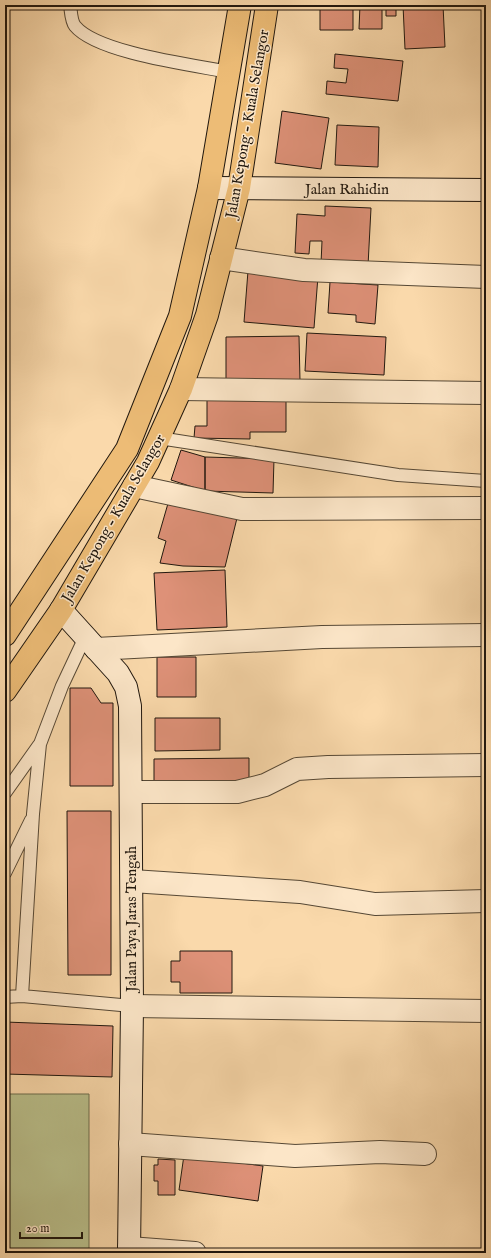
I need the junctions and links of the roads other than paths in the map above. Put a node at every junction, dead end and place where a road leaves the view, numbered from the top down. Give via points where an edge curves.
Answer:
1 (70, 5) edge
2 (240, 5) edge
3 (266, 5) edge
4 (229, 72) junction
5 (209, 188) junction
6 (239, 188) junction
7 (486, 190) edge
8 (221, 258) junction
9 (486, 277) edge
10 (182, 389) junction
11 (486, 393) edge
12 (159, 438) junction
13 (486, 481) edge
14 (134, 486) junction
15 (486, 508) edge
16 (61, 610) junction
17 (486, 634) edge
18 (5, 635) edge
19 (90, 643) junction
20 (5, 691) edge
21 (40, 744) junction
22 (486, 765) edge
23 (131, 792) junction
24 (5, 793) edge
25 (33, 814) junction
26 (5, 873) edge
27 (132, 881) junction
28 (486, 901) edge
29 (22, 996) junction
30 (5, 997) edge
31 (132, 1006) junction
32 (486, 1011) edge
33 (130, 1144) junction
34 (426, 1154) dead end
35 (129, 1250) edge
36 (195, 1253) edge

1 - 4 lane via 74,25 93,40 126,51
2 - 4 highway, Jalan Kepong - Kuala Selangor
3 - 6 highway, Jalan Kepong - Kuala Selangor
4 - 5 highway, Jalan Kepong - Kuala Selangor
5 - 6 street, Jalan Rahidin
5 - 18 highway, Jalan Kepong - Kuala Selangor via 180,316 127,449
6 - 7 street, Jalan Rahidin
6 - 8 highway, Jalan Kepong - Kuala Selangor
8 - 9 street via 304,270
8 - 10 highway, Jalan Kepong - Kuala Selangor via 207,315
10 - 11 street
10 - 12 highway, Jalan Kepong - Kuala Selangor
12 - 13 lane via 398,475
12 - 14 highway, Jalan Kepong - Kuala Selangor
14 - 15 street via 242,509
14 - 16 highway, Jalan Kepong - Kuala Selangor
16 - 19 street, Jalan Paya Jaras Tengah
16 - 20 highway, Jalan Kepong - Kuala Selangor
17 - 19 street
19 - 21 lane via 62,686
19 - 23 street, Jalan Paya Jaras Tengah via 118,673 126,687 130,706
21 - 24 lane
21 - 25 lane
22 - 23 street via 328,766 297,769 265,786 237,792
23 - 27 street, Jalan Paya Jaras Tengah
25 - 26 lane
25 - 29 lane
27 - 28 street via 300,892 375,904
27 - 31 street, Jalan Paya Jaras Tengah
29 - 30 lane
29 - 31 lane
31 - 32 street
31 - 33 street, Jalan Paya Jaras Tengah
33 - 34 street via 295,1156 380,1152
33 - 35 street, Jalan Paya Jaras Tengah
35 - 36 street

